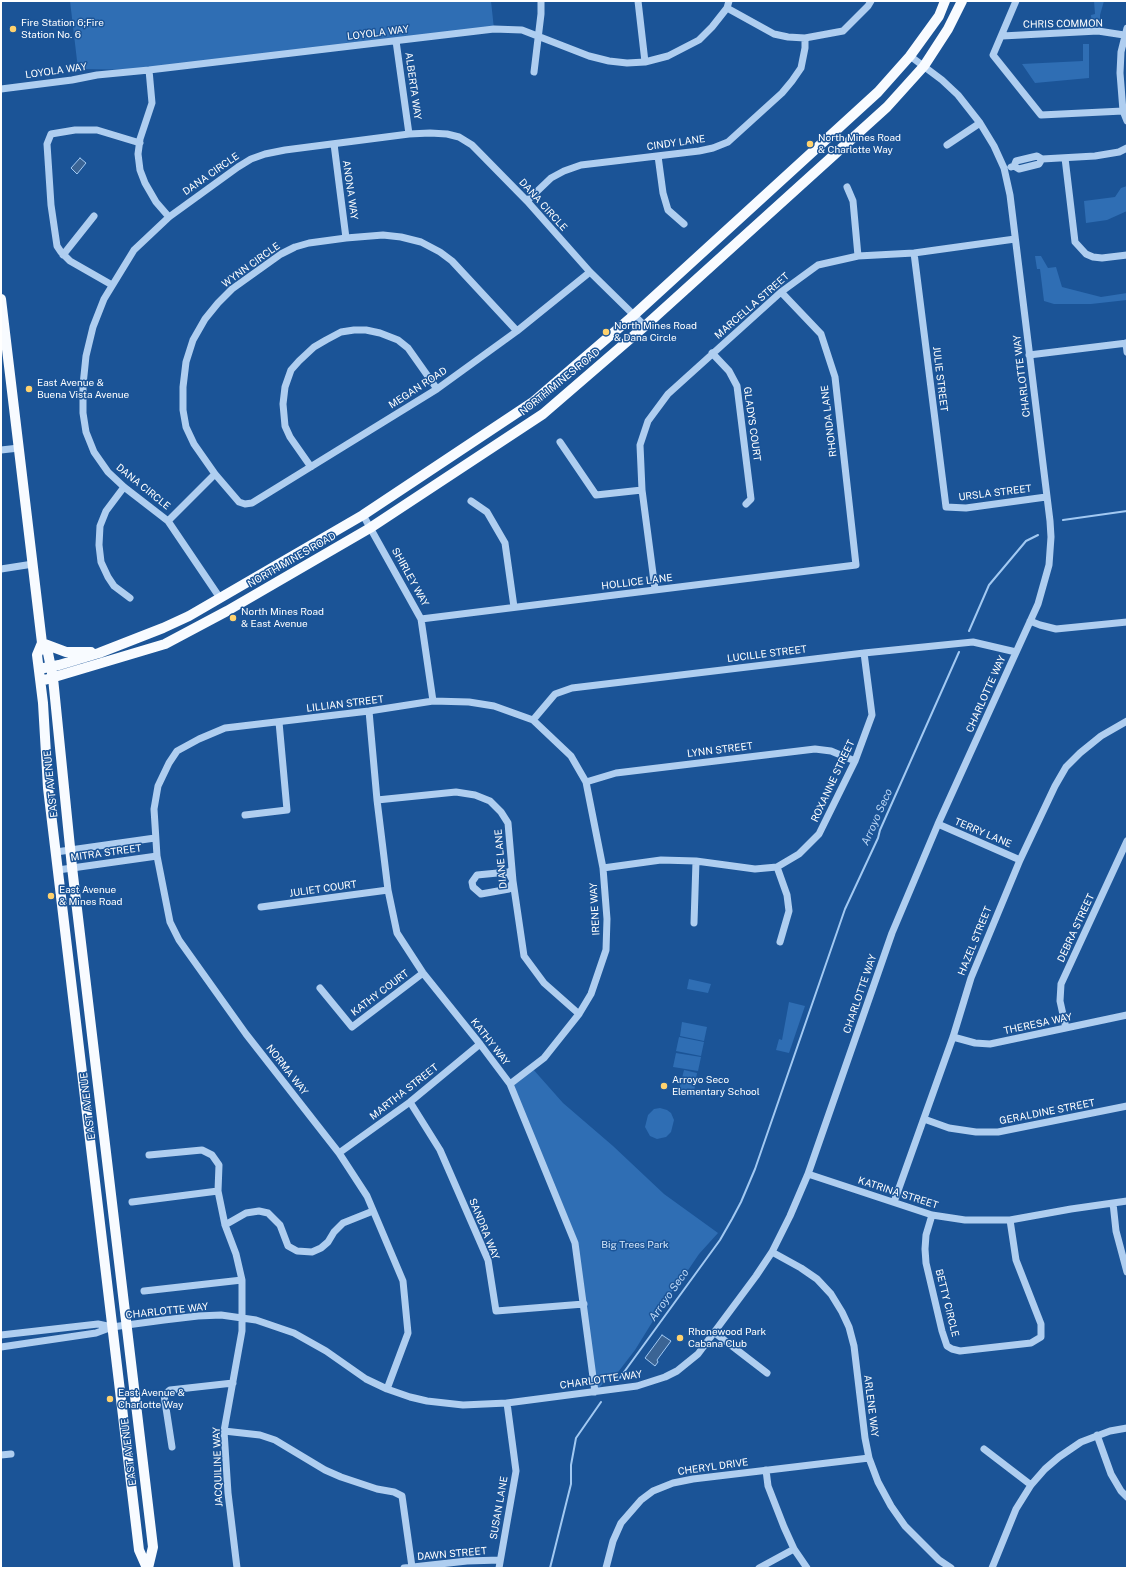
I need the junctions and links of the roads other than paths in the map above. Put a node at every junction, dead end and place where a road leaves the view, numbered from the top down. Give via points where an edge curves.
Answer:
1 (541, 1) edge
2 (638, 1) edge
3 (871, 1) edge
4 (945, 1) edge
5 (962, 1) edge
6 (1016, 1) edge
7 (728, 5) edge
8 (1126, 31) edge
9 (538, 36) junction
10 (1002, 36) junction
11 (805, 38) junction
12 (396, 41) junction
13 (910, 56) junction
14 (645, 62) junction
15 (924, 66) junction
16 (149, 70) junction
17 (534, 72) dead end
18 (1, 89) edge
19 (1123, 111) junction
20 (1127, 121) edge
21 (980, 123) junction
22 (409, 134) junction
23 (140, 143) junction
24 (334, 144) junction
25 (947, 145) dead end
26 (1127, 148) edge
27 (658, 156) junction
28 (1065, 158) junction
29 (1004, 168) junction
30 (847, 187) dead end
31 (527, 201) junction
32 (94, 216) dead end
33 (169, 217) junction
34 (684, 224) dead end
35 (346, 238) junction
36 (1015, 238) junction
37 (914, 252) junction
38 (64, 255) junction
39 (1127, 255) edge
40 (858, 256) junction
41 (590, 272) junction
42 (112, 285) junction
43 (781, 292) junction
44 (1, 299) edge
45 (634, 315) junction
46 (645, 326) junction
47 (517, 331) junction
48 (1126, 343) edge
49 (1127, 352) edge
50 (712, 353) junction
51 (1029, 355) junction
52 (437, 389) junction
53 (560, 442) dead end
54 (19, 448) junction
55 (1, 450) edge
56 (311, 467) junction
57 (215, 474) junction
58 (124, 487) junction
59 (642, 490) junction
60 (1046, 497) junction
61 (471, 501) dead end
62 (245, 504) joint
63 (746, 504) dead end
64 (946, 507) joint
65 (363, 515) junction
66 (168, 521) junction
67 (370, 528) junction
68 (33, 564) junction
69 (856, 565) joint
70 (1, 569) edge
71 (655, 589) junction
72 (130, 598) dead end
73 (220, 598) junction
74 (514, 607) junction
75 (421, 619) junction
76 (1030, 621) junction
77 (1127, 622) edge
78 (42, 643) junction
79 (161, 645) junction
80 (1016, 652) junction
81 (99, 653) junction
82 (864, 653) junction
83 (51, 667) junction
84 (39, 669) junction
85 (53, 678) junction
86 (41, 681) junction
87 (433, 701) junction
88 (369, 711) junction
89 (533, 720) junction
90 (1127, 720) edge
91 (279, 722) junction
92 (855, 761) junction
93 (169, 762) joint
94 (586, 782) junction
95 (377, 800) junction
96 (245, 815) dead end
97 (938, 824) junction
98 (155, 838) junction
99 (1127, 841) edge
100 (70, 849) junction
101 (56, 852) junction
102 (157, 856) junction
103 (1020, 860) junction
104 (696, 861) junction
105 (777, 866) junction
106 (72, 867) junction
107 (603, 868) junction
108 (58, 870) junction
109 (513, 881) junction
110 (388, 890) junction
111 (261, 907) dead end
112 (694, 923) dead end
113 (780, 942) dead end
114 (423, 974) junction
115 (320, 988) dead end
116 (579, 1014) junction
117 (1127, 1015) edge
118 (1066, 1028) junction
119 (953, 1037) junction
120 (480, 1044) junction
121 (510, 1084) junction
122 (410, 1102) junction
123 (1127, 1106) edge
124 (924, 1119) junction
125 (339, 1154) junction
126 (149, 1155) dead end
127 (808, 1174) junction
128 (218, 1191) junction
129 (1127, 1201) edge
130 (132, 1202) dead end
131 (894, 1202) junction
132 (1113, 1203) junction
133 (373, 1211) junction
134 (932, 1215) junction
135 (1010, 1220) junction
136 (226, 1224) junction
137 (772, 1252) junction
138 (1127, 1272) edge
139 (242, 1280) junction
140 (144, 1291) dead end
141 (584, 1304) junction
142 (241, 1318) junction
143 (126, 1325) junction
144 (112, 1328) junction
145 (715, 1333) junction
146 (1, 1335) edge
147 (1, 1347) edge
148 (767, 1373) dead end
149 (233, 1383) junction
150 (387, 1389) junction
151 (595, 1392) junction
152 (507, 1403) junction
153 (1127, 1428) edge
154 (224, 1431) junction
155 (1096, 1435) junction
156 (172, 1447) dead end
157 (984, 1449) dead end
158 (11, 1454) dead end
159 (1, 1455) edge
160 (869, 1458) junction
161 (766, 1470) junction
162 (1031, 1485) junction
163 (1127, 1497) edge
164 (794, 1549) junction
165 (500, 1564) edge
166 (148, 1568) edge
167 (237, 1568) edge
168 (408, 1568) edge
169 (606, 1568) edge
170 (759, 1568) edge
171 (807, 1568) edge
172 (951, 1568) edge
173 (992, 1568) edge

1 - 9 street
2 - 14 street
3 - 11 street via 843,31
4 - 13 main road, NORTH MINES ROAD via 939,16
5 - 15 main road, NORTH MINES ROAD via 948,29
6 - 10 street
7 - 11 street via 774,34
7 - 14 street, LOYOLA WAY via 712,27 698,40 668,56
8 - 10 street, CHRIS COMMON
8 - 19 street via 1120,73
9 - 12 street, LOYOLA WAY via 522,30 494,29
9 - 14 street, LOYOLA WAY via 609,61
9 - 17 street
10 - 19 street via 993,55 1041,114
11 - 27 street, CINDY LANE via 801,68 792,81 728,142 699,152
12 - 16 street, LOYOLA WAY
12 - 22 street, ALBERTA WAY
13 - 15 street, CHARLOTTE WAY
13 - 45 main road, NORTH MINES ROAD via 878,92
15 - 21 street, CHARLOTTE WAY via 958,95
15 - 46 main road, NORTH MINES ROAD via 888,107
16 - 18 street, LOYOLA WAY
16 - 23 street via 152,103
19 - 20 street
21 - 25 street
21 - 29 street, CHARLOTTE WAY
22 - 24 street, DANA CIRCLE
22 - 31 street, DANA CIRCLE via 436,133 459,137 472,145
23 - 33 street via 138,154 145,183
23 - 38 street via 97,130 50,134 47,144 51,205 56,246
24 - 33 street, DANA CIRCLE via 265,154 251,159
24 - 35 street, ANONA WAY
26 - 28 street via 1120,152
27 - 31 street, CINDY LANE via 581,165 551,178
27 - 34 street via 668,210
28 - 29 street via 1042,159 1037,156 1016,161 1014,166
28 - 39 street via 1076,242 1086,254 1093,257
29 - 36 street, CHARLOTTE WAY
30 - 40 street via 852,201
31 - 41 street, DANA CIRCLE
32 - 38 street
33 - 42 street, DANA CIRCLE via 134,250
35 - 47 street, WYNN CIRCLE via 383,235 400,237 421,242 440,252 452,261
35 - 57 street, WYNN CIRCLE via 309,243 281,254 232,289 218,303 193,340 186,362 183,410 186,427 194,444
36 - 37 street, MARCELLA STREET
36 - 51 street, CHARLOTTE WAY
37 - 40 street, MARCELLA STREET
37 - 64 street, JULIE STREET
38 - 42 street
40 - 43 street, MARCELLA STREET via 818,265
41 - 45 street, DANA CIRCLE
41 - 47 street, MEGAN ROAD
42 - 58 street, DANA CIRCLE via 93,327 85,371 83,413 86,432 94,452 108,472
43 - 50 street, MARCELLA STREET
43 - 69 street, RHONDA LANE via 821,334 835,377
44 - 54 main road, EAST AVENUE
45 - 46 street, DANA CIRCLE
45 - 65 main road, NORTH MINES ROAD via 533,402
46 - 67 main road, NORTH MINES ROAD via 543,414
47 - 52 street, MEGAN ROAD
48 - 49 street
48 - 51 street
50 - 59 street, MARCELLA STREET via 668,394 648,422 640,445
50 - 63 street, GLADYS COURT via 729,371 737,386 751,498
51 - 60 street, CHARLOTTE WAY
52 - 56 street, MEGAN ROAD
52 - 56 street via 408,348 380,332 341,332 314,347 291,370 284,387 283,415 290,437
53 - 59 street via 596,495
54 - 55 street
54 - 68 main road, EAST AVENUE
56 - 62 street, MEGAN ROAD via 252,503
57 - 62 street, WYNN CIRCLE via 238,502
57 - 66 street
58 - 66 street, DANA CIRCLE
58 - 72 street via 106,511 100,526 99,545 101,562 108,577 114,586
59 - 71 street, MARCELLA STREET
60 - 64 street, URSLA STREET via 966,508
60 - 76 street, CHARLOTTE WAY via 1051,537 1049,564 1038,604
61 - 74 street via 488,512 505,543
65 - 67 street, SHIRLEY WAY
65 - 73 main road, NORTH MINES ROAD
66 - 73 street, DANA CIRCLE
67 - 75 street, SHIRLEY WAY
67 - 79 main road, NORTH MINES ROAD via 229,610
68 - 70 street
68 - 78 main road, EAST AVENUE
69 - 71 street, HOLLICE LANE
71 - 74 street, HOLLICE LANE
73 - 79 main road via 215,611 169,635
73 - 81 main road, NORTH MINES ROAD via 176,622
74 - 75 street, HOLLICE LANE
75 - 87 street, SHIRLEY WAY
76 - 77 street via 1056,629
76 - 80 street, CHARLOTTE WAY
78 - 81 main road via 66,652
78 - 83 main road, EAST AVENUE via 48,653
78 - 84 main road, EAST AVENUE via 38,655
79 - 85 main road, NORTH MINES ROAD
80 - 82 street, LUCILLE STREET via 973,642
80 - 97 street, CHARLOTTE WAY
81 - 83 main road, NORTH MINES ROAD
82 - 89 street, LUCILLE STREET via 572,688 555,694
82 - 92 street, ROXANNE STREET via 872,715
83 - 84 main road, NORTH MINES ROAD
83 - 85 main road, EAST AVENUE
84 - 86 main road, EAST AVENUE
85 - 86 main road, NORTH MINES ROAD
85 - 100 main road, EAST AVENUE
86 - 101 main road, EAST AVENUE via 48,788
87 - 88 street, LILLIAN STREET
87 - 89 street, LILLIAN STREET via 494,706
88 - 91 street, LILLIAN STREET
88 - 95 street, KATHY WAY
89 - 94 street, IRENE WAY via 571,756
90 - 103 street, HAZEL STREET via 1101,736 1066,767
91 - 93 street, LILLIAN STREET via 225,728 199,738 177,751
91 - 96 street via 288,810
92 - 94 street, LYNN STREET via 831,751 815,749 616,773
92 - 105 street, ROXANNE STREET via 819,834 799,854
93 - 98 street, NORMA WAY via 158,786 154,809
94 - 107 street, IRENE WAY
95 - 109 street, DIANE LANE via 456,792 490,801 508,822
95 - 110 street, KATHY WAY
97 - 103 street, TERRY LANE
97 - 127 street, CHARLOTTE WAY via 892,933
98 - 100 street, MITRA STREET
98 - 102 street, NORMA WAY
99 - 118 street, DEBRA STREET via 1061,984 1060,1001
100 - 101 street, MITRA STREET
100 - 106 main road, EAST AVENUE
101 - 108 main road, EAST AVENUE
102 - 106 street, MITRA STREET
102 - 125 street, NORMA WAY via 170,922 179,940 246,1034
103 - 119 street, HAZEL STREET via 971,978
104 - 105 street, ROXANNE STREET via 755,869
104 - 107 street, ROXANNE STREET via 661,860
104 - 112 street
105 - 113 street via 787,895 788,911
106 - 108 street, MITRA STREET
106 - 143 main road, EAST AVENUE
107 - 116 street, IRENE WAY via 607,919 606,950 591,994
108 - 144 main road, EAST AVENUE
109 - 109 street via 509,890 481,894 473,887 472,882 477,875 508,872
109 - 116 street, DIANE LANE via 524,956 544,983
110 - 111 street, JULIET COURT
110 - 114 street, KATHY WAY via 396,933
114 - 115 street, KATHY COURT via 352,1028
114 - 120 street, KATHY WAY
116 - 121 street, IRENE WAY via 544,1058
117 - 118 street, THERESA WAY
118 - 119 street, THERESA WAY via 990,1044
119 - 124 street, HAZEL STREET
120 - 121 street, KATHY WAY
120 - 122 street, MARTHA STREET
121 - 141 street, KATHY WAY via 575,1243
122 - 125 street, MARTHA STREET
122 - 141 street, SANDRA WAY via 440,1150 488,1260 496,1310
123 - 124 street, GERALDINE STREET via 998,1132 950,1128
124 - 131 street, HAZEL STREET
125 - 133 street, NORMA WAY via 367,1196
126 - 128 street, JACQUILINE WAY via 202,1150 212,1155 219,1165
127 - 131 street, KATRINA STREET
127 - 137 street, CHARLOTTE WAY
128 - 130 street
128 - 136 street, JACQUILINE WAY
129 - 132 street, KATRINA STREET
131 - 134 street, KATRINA STREET
132 - 135 street, KATRINA STREET
132 - 138 street via 1116,1231
133 - 136 street via 343,1223 328,1242 312,1252 296,1251 288,1246 280,1225 268,1214 246,1213
133 - 150 street, NORMA WAY via 403,1281 408,1332
134 - 135 street, KATRINA STREET via 965,1220
134 - 135 street, BETTY CIRCLE via 924,1249 926,1262 947,1346 960,1351 1031,1343 1040,1337 1040,1324 1016,1260
136 - 139 street, JACQUILINE WAY
137 - 145 street, CHARLOTTE WAY
137 - 160 street, ARLENE WAY via 817,1279 831,1294 842,1312 854,1346 864,1438
139 - 140 street
139 - 142 street, JACQUILINE WAY
141 - 151 street, KATHY WAY
142 - 143 street, CHARLOTTE WAY via 221,1315 198,1316
142 - 149 street, JACQUILINE WAY via 242,1331
142 - 150 street, CHARLOTTE WAY via 294,1333
143 - 144 street, CHARLOTTE WAY
143 - 166 main road, EAST AVENUE via 153,1547
144 - 146 street, CHARLOTTE WAY via 98,1324
144 - 147 street, CHARLOTTE WAY via 96,1333
144 - 166 main road, EAST AVENUE via 139,1550
145 - 148 street
145 - 151 street, CHARLOTTE WAY via 698,1354 677,1371 637,1386
149 - 154 street, JACQUILINE WAY
149 - 156 street via 170,1390 164,1394
150 - 152 street, CHARLOTTE WAY via 416,1399 447,1404
151 - 152 street, CHARLOTTE WAY
152 - 165 street, SUSAN LANE via 516,1471
153 - 155 street
154 - 167 street, JACQUILINE WAY
154 - 168 street via 260,1435 275,1440 341,1478 402,1496
155 - 162 street via 1059,1457
155 - 163 street via 1111,1474
157 - 162 street
158 - 159 street
160 - 161 street, CHERYL DRIVE
160 - 172 street, ARLENE WAY via 878,1482 905,1526 939,1560
161 - 164 street via 768,1486
161 - 169 street, CHERYL DRIVE via 686,1480 653,1492 641,1500 621,1524 613,1540
162 - 173 street via 1016,1509
164 - 170 street
164 - 171 street
165 - 168 street, DAWN STREET via 467,1561

